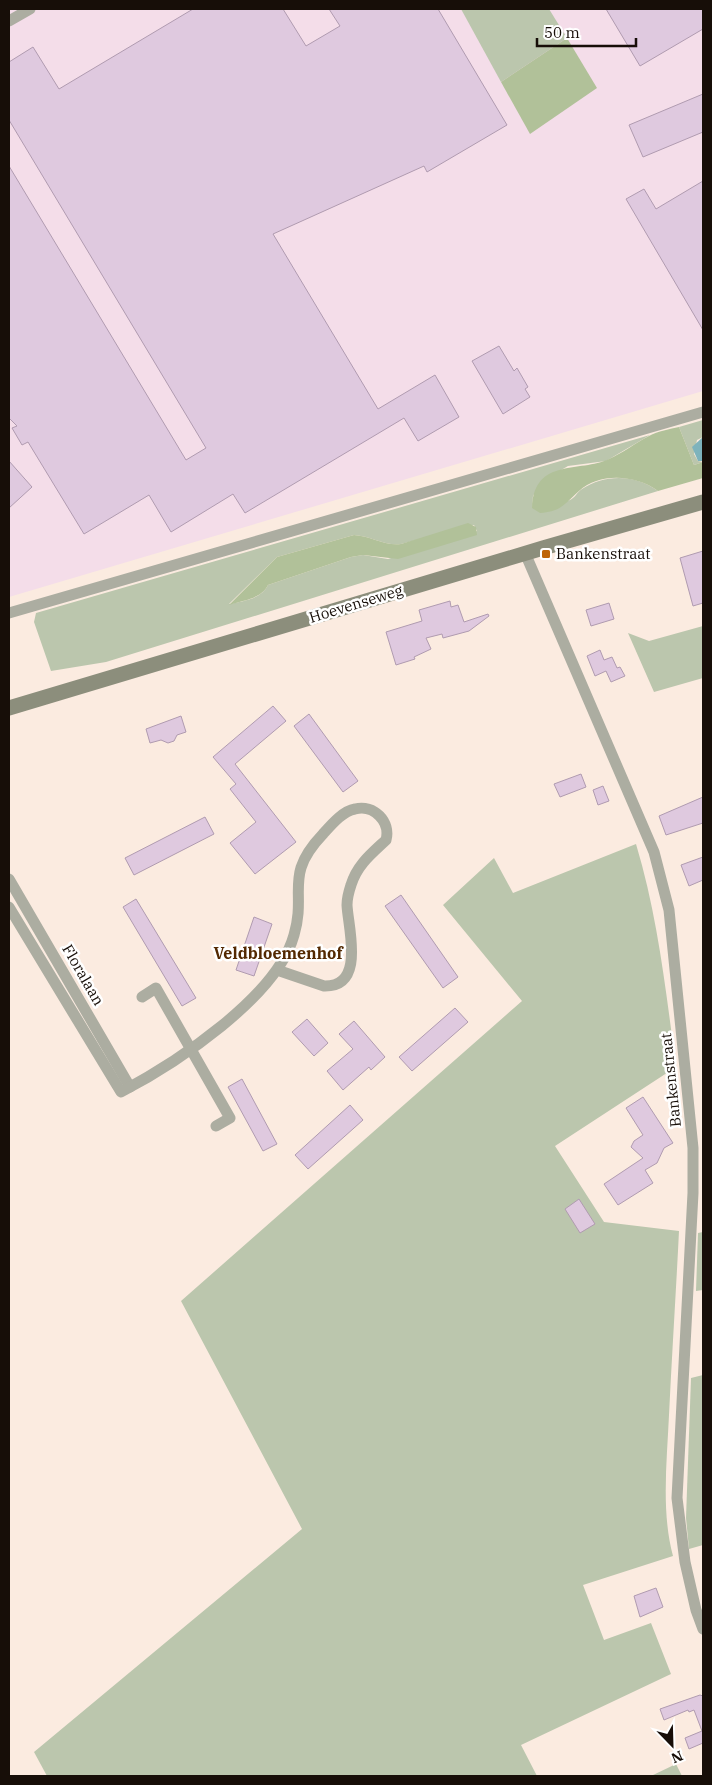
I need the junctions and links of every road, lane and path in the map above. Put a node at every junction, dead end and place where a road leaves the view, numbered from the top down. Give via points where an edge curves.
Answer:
1 (30, 9) edge
2 (9, 21) edge
3 (703, 412) edge
4 (703, 502) edge
5 (525, 553) junction
6 (9, 613) edge
7 (9, 708) edge
8 (9, 879) edge
9 (9, 907) edge
10 (277, 970) junction
11 (142, 997) dead end
12 (192, 1048) junction
13 (126, 1090) junction
14 (216, 1126) dead end
15 (703, 1629) edge

1 - 2 street
3 - 6 street
4 - 5 main road, Hoevenseweg
5 - 7 main road, Hoevenseweg
5 - 15 street, Bankenstraat via 654,852 669,910 693,1148 677,1498 685,1562
8 - 13 street, Floralaan
9 - 13 street, Floralaan
10 - 10 street via 324,986 332,986 346,976 352,948 347,905 351,883 362,862 386,840 387,835 387,826 373,811 354,809 342,815 306,854 299,870 294,936
10 - 12 street via 235,1014
11 - 12 street via 156,988
12 - 13 street
12 - 14 street via 230,1118

